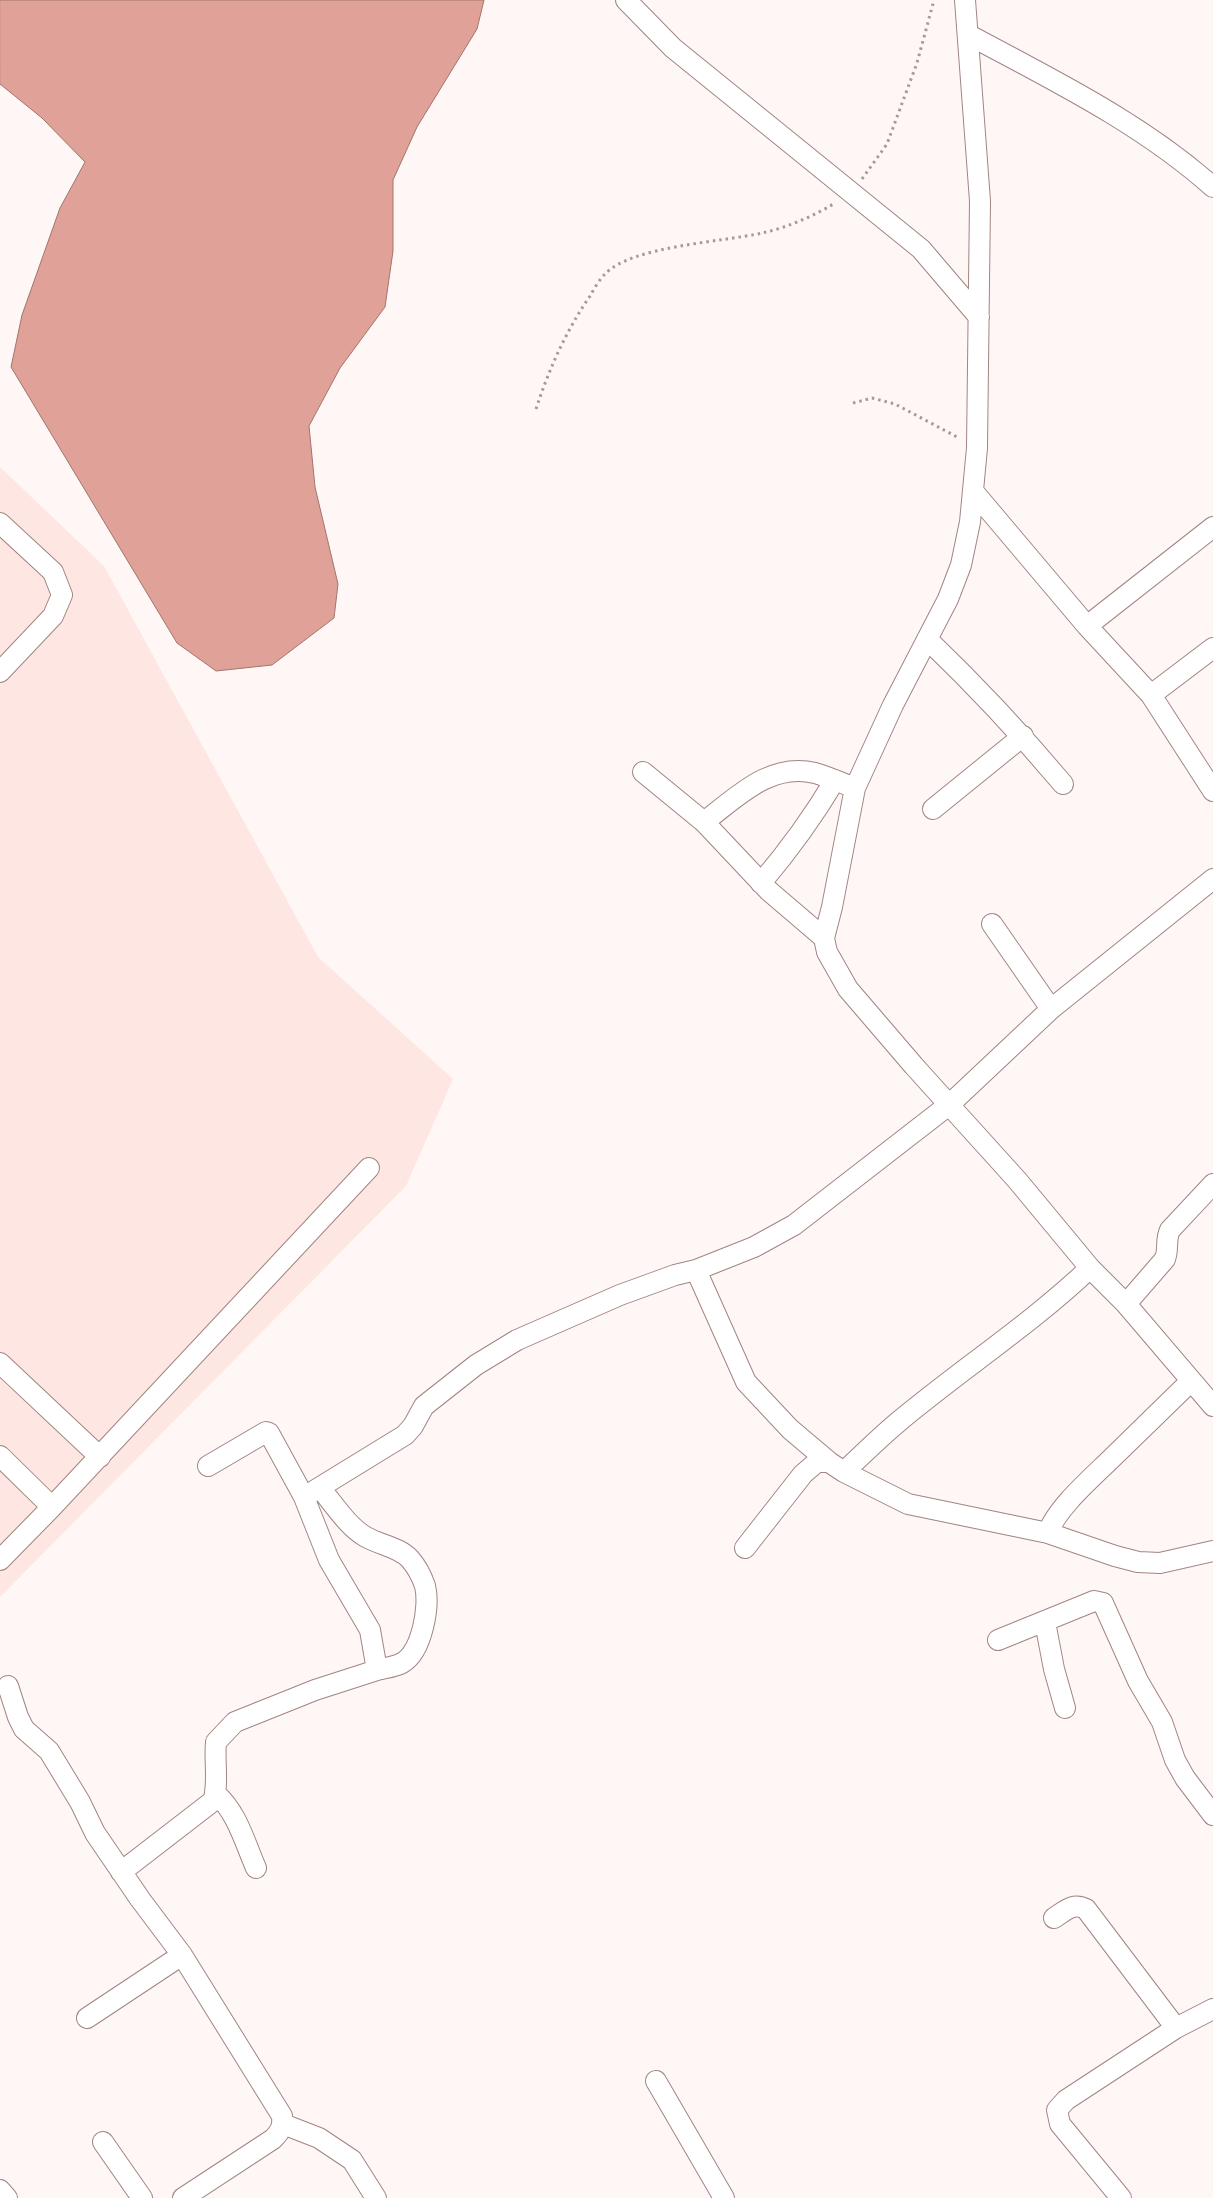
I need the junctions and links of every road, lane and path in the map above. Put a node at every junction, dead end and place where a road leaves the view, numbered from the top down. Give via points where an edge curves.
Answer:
1 (626, 0) edge
2 (934, 0) edge
3 (965, 0) edge
4 (969, 35) junction
5 (1213, 186) edge
6 (852, 192) junction
7 (979, 317) junction
8 (853, 403) dead end
9 (536, 409) dead end
10 (977, 448) junction
11 (973, 491) junction
12 (0, 523) edge
13 (1213, 527) edge
14 (1087, 626) junction
15 (927, 639) junction
16 (1213, 648) edge
17 (0, 672) edge
18 (1151, 695) junction
19 (1023, 736) junction
20 (643, 772) dead end
21 (834, 780) junction
22 (1063, 784) dead end
23 (855, 788) junction
24 (1213, 791) edge
25 (933, 809) dead end
26 (704, 822) junction
27 (1213, 879) edge
28 (761, 883) junction
29 (992, 924) dead end
30 (824, 938) junction
31 (1051, 1008) junction
32 (950, 1104) junction
33 (369, 1168) dead end
34 (1213, 1184) edge
35 (1090, 1268) junction
36 (696, 1270) junction
37 (1126, 1304) junction
38 (0, 1363) edge
39 (1191, 1381) junction
40 (1213, 1406) edge
41 (0, 1456) edge
42 (100, 1457) junction
43 (208, 1466) dead end
44 (836, 1467) junction
45 (312, 1492) junction
46 (52, 1507) junction
47 (1048, 1533) junction
48 (745, 1548) dead end
49 (1213, 1550) edge
50 (0, 1560) edge
51 (1045, 1622) junction
52 (998, 1640) dead end
53 (377, 1670) junction
54 (8, 1686) dead end
55 (1064, 1708) dead end
56 (216, 1794) junction
57 (1213, 1815) edge
58 (256, 1868) dead end
59 (121, 1872) junction
60 (1054, 1918) dead end
61 (182, 1955) junction
62 (1213, 2009) edge
63 (87, 2018) dead end
64 (1176, 2028) junction
65 (656, 2082) dead end
66 (283, 2124) junction
67 (103, 2142) dead end
68 (0, 2190) edge
69 (7, 2198) edge
70 (142, 2198) edge
71 (183, 2198) edge
72 (376, 2198) edge
73 (724, 2198) edge
74 (1121, 2198) edge

1 - 6 street via 672,48
2 - 6 path via 917,63 888,144
3 - 4 street
4 - 5 street via 1085,97 1183,161
4 - 7 street via 980,201
6 - 7 street via 921,249
6 - 9 path via 823,210 764,233 633,257 605,273 578,314 548,373
7 - 10 street
8 - 10 path via 872,398 895,404
10 - 11 street
11 - 14 street
11 - 15 street via 960,564 948,599
12 - 17 street via 53,572 62,595 53,616
13 - 14 street
14 - 18 street
15 - 19 street
15 - 23 street
16 - 18 street
18 - 24 street
19 - 22 street
19 - 25 street
20 - 26 street
21 - 23 street
21 - 26 street via 814,773 790,771 775,774 751,786
21 - 28 street via 791,848
23 - 30 street
26 - 28 street
27 - 31 street
28 - 30 street
29 - 31 street
30 - 32 street via 827,952 848,989
31 - 32 street
32 - 35 street
32 - 36 street via 794,1225 754,1247
33 - 42 street
34 - 37 street via 1170,1230 1165,1259
35 - 37 street
35 - 44 street via 1070,1288 987,1354
36 - 44 street via 746,1382 790,1429
36 - 45 street via 620,1295 517,1340 476,1365 424,1406 405,1435
37 - 39 street
38 - 42 street
39 - 40 street
39 - 47 street via 1059,1513
41 - 46 street
42 - 46 street
43 - 45 street via 266,1432
44 - 47 street via 908,1504
44 - 48 street via 817,1462 803,1474
45 - 53 street via 329,1560 370,1630
45 - 53 street via 367,1538 401,1552 410,1560 425,1586 426,1606 422,1632 416,1645 403,1663
46 - 50 street
47 - 49 street via 1138,1562 1160,1562
51 - 52 street
51 - 55 street
51 - 57 street via 1094,1601 1103,1604 1138,1681 1162,1722 1175,1760
53 - 56 street via 315,1690 235,1722 216,1742
54 - 59 street via 24,1729 50,1751 95,1833
56 - 58 street via 232,1813
56 - 59 street via 205,1809
59 - 61 street
60 - 64 street via 1071,1907 1086,1909
61 - 63 street
61 - 66 street via 279,2110
62 - 64 street
64 - 74 street via 1066,2100 1058,2110 1060,2124
65 - 73 street
66 - 71 street via 273,2139
66 - 72 street via 319,2138 352,2160
67 - 70 street
68 - 69 street

